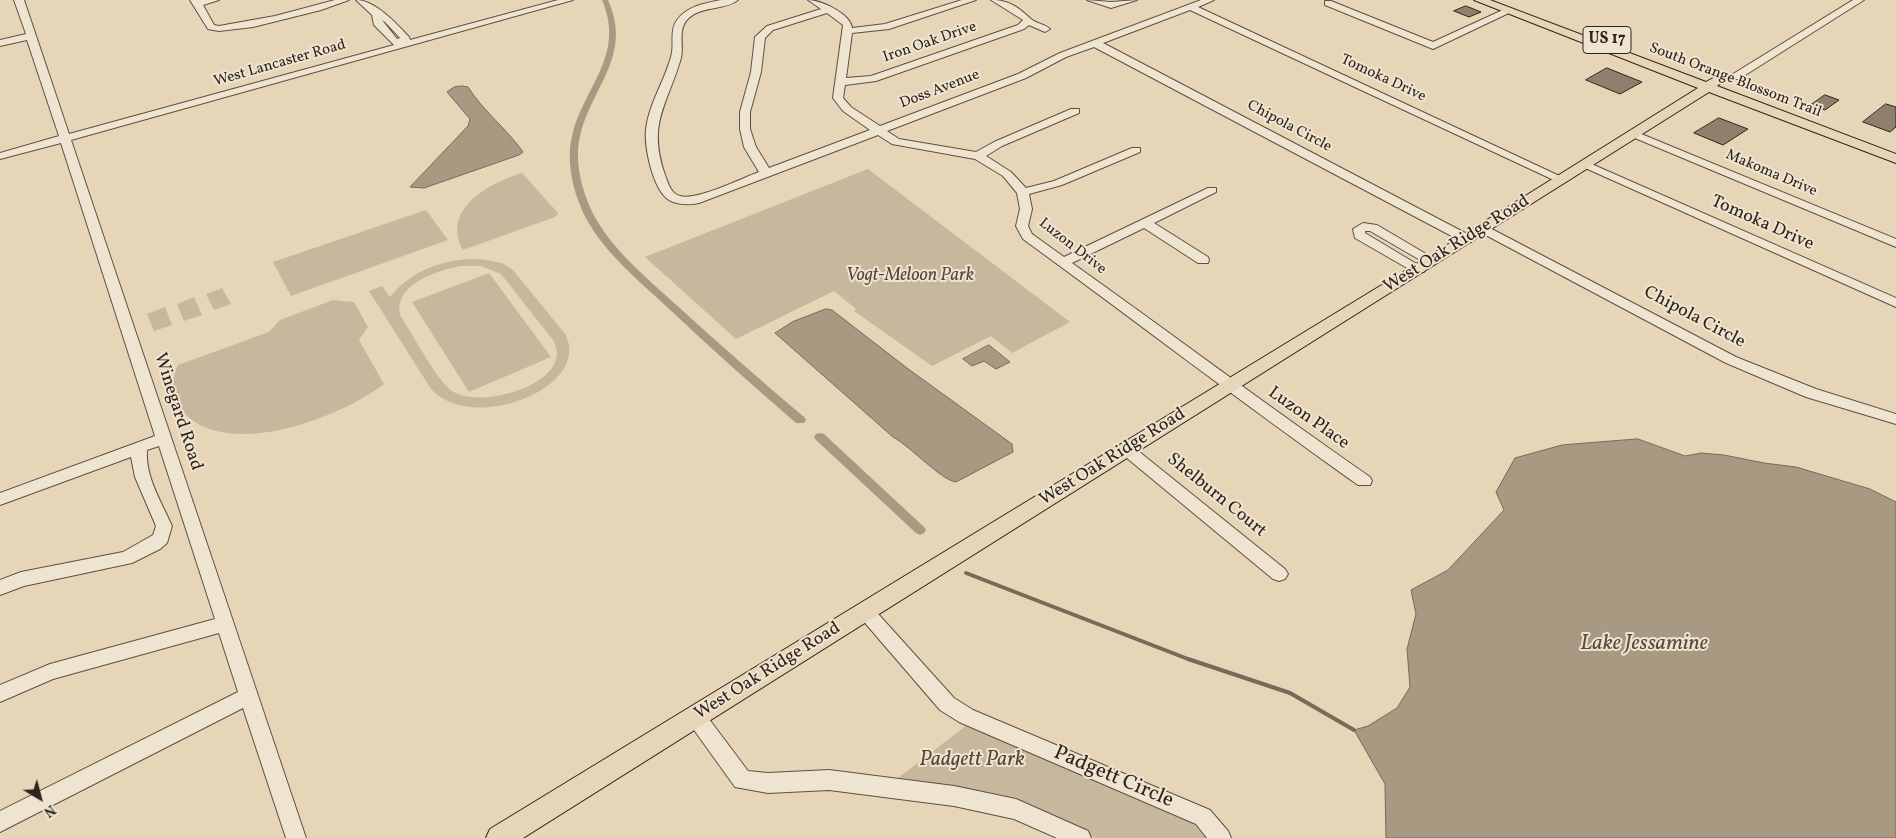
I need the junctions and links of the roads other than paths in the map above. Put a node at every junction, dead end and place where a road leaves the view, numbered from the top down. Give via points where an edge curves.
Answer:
1 (19, 0) edge
2 (214, 0) edge
3 (344, 0) edge
4 (361, 0) edge
5 (568, 0) edge
6 (733, 0) edge
7 (813, 0) edge
8 (971, 0) edge
9 (996, 0) edge
10 (1092, 0) edge
11 (1132, 0) edge
12 (1210, 0) edge
13 (1480, 0) edge
14 (1498, 0) edge
15 (1842, 0) edge
16 (1857, 0) edge
17 (196, 2) edge
18 (1328, 2) dead end
19 (1190, 7) junction
20 (1827, 9) junction
21 (829, 10) junction
22 (1508, 11) junction
23 (1028, 21) junction
24 (1045, 29) dead end
25 (848, 31) junction
26 (1809, 31) junction
27 (31, 36) junction
28 (0, 43) edge
29 (1095, 43) junction
30 (402, 44) junction
31 (1716, 81) junction
32 (839, 82) junction
33 (1075, 111) dead end
34 (876, 130) junction
35 (1634, 134) junction
36 (65, 139) junction
37 (1896, 148) edge
38 (1136, 150) dead end
39 (0, 156) edge
40 (978, 156) junction
41 (1896, 159) edge
42 (1587, 165) junction
43 (766, 173) junction
44 (1562, 180) junction
45 (1212, 190) dead end
46 (1023, 192) junction
47 (1145, 223) junction
48 (1484, 229) junction
49 (1467, 239) junction
50 (1896, 243) edge
51 (1203, 260) dead end
52 (1062, 263) junction
53 (1896, 302) edge
54 (1231, 385) junction
55 (1896, 419) edge
56 (164, 438) junction
57 (140, 448) junction
58 (1127, 450) junction
59 (1364, 482) dead end
60 (0, 499) edge
61 (1279, 574) dead end
62 (0, 588) edge
63 (865, 611) junction
64 (226, 623) junction
65 (0, 694) edge
66 (250, 695) junction
67 (696, 717) junction
68 (0, 822) edge
69 (296, 838) edge
70 (499, 838) edge
71 (1081, 838) edge
72 (1221, 838) edge

1 - 27 street, Winegard Road
2 - 17 street
3 - 17 street via 218,30 211,27
4 - 30 street via 377,14 377,23 394,42
5 - 30 street, West Lancaster Road
6 - 43 street, Doss Avenue via 696,11 681,20 677,57 655,109 651,144 656,166 669,195 679,200 695,200
7 - 21 street
8 - 25 street via 886,27
9 - 23 street via 1024,15
10 - 11 street via 1111,5
12 - 19 street, Doss Avenue
13 - 22 main road, South Orange Blossom Trail / US 17
14 - 31 main road, South Orange Blossom Trail / US 17
15 - 20 street, West Oak Ridge Road
16 - 26 street, West Oak Ridge Road
18 - 22 street via 1433,46
19 - 29 street, Doss Avenue
19 - 44 street, Tomoka Drive
20 - 26 street via 1830,13 1809,27
20 - 31 street, West Oak Ridge Road via 1723,72
21 - 25 street via 847,23
21 - 43 street via 770,28 760,36 756,72 745,112 745,128 750,147
22 - 31 main road, South Orange Blossom Trail / US 17
23 - 24 street
23 - 32 street, Iron Oak Drive via 1021,27 872,79
25 - 32 street
26 - 31 street, West Oak Ridge Road via 1735,77
27 - 28 street
27 - 36 street, Winegard Road
29 - 34 street, Doss Avenue via 1022,76
29 - 49 street, Chipola Circle
30 - 36 street, West Lancaster Road
31 - 35 main road, West Oak Ridge Road
31 - 37 main road, South Orange Blossom Trail / US 17
31 - 41 main road, South Orange Blossom Trail / US 17
32 - 34 street via 838,98 847,110
33 - 40 street
34 - 40 street via 896,142
34 - 43 street, Doss Avenue
35 - 42 main road, West Oak Ridge Road
35 - 50 street, Makoma Drive
36 - 39 street, West Lancaster Road
36 - 56 street, Winegard Road
38 - 46 street via 1058,184
40 - 46 street via 1008,174
42 - 44 main road, West Oak Ridge Road
42 - 53 street, Tomoka Drive
44 - 48 main road, West Oak Ridge Road
45 - 47 street
46 - 52 street, Luzon Drive via 1026,209 1022,226 1027,236
47 - 51 street
47 - 52 street
48 - 49 main road, West Oak Ridge Road
48 - 55 street, Chipola Circle via 1747,367 1811,393
49 - 54 main road, West Oak Ridge Road
52 - 54 street, Luzon Drive
54 - 58 main road, West Oak Ridge Road
54 - 59 street, Luzon Place
56 - 57 street
56 - 64 street, Winegard Road
57 - 60 street
57 - 62 street via 141,471 164,526 161,538 126,558 21,579
58 - 61 street, Shelburn Court
58 - 63 main road, West Oak Ridge Road
63 - 67 main road, West Oak Ridge Road
63 - 72 street, Padgett Circle via 942,699 966,716 1203,817
64 - 65 street via 50,672
64 - 66 street, Winegard Road
66 - 68 street
66 - 69 street, Winegard Road
67 - 70 main road, West Oak Ridge Road
67 - 71 street via 742,780 768,783 829,780 954,796 1016,808

